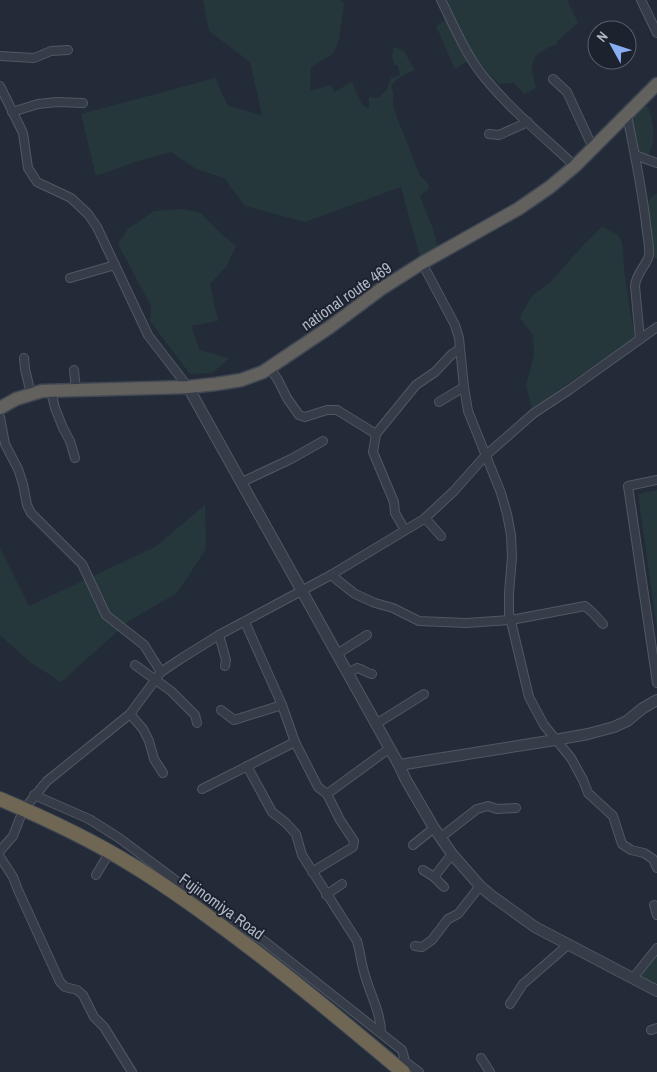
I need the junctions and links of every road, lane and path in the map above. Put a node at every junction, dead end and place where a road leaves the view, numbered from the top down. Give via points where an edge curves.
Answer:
1 (441, 0) edge
2 (641, 0) edge
3 (657, 33) edge
4 (68, 50) dead end
5 (0, 56) edge
6 (553, 79) dead end
7 (657, 84) edge
8 (0, 86) edge
9 (83, 103) dead end
10 (12, 112) junction
11 (627, 115) junction
12 (528, 122) junction
13 (489, 134) dead end
14 (593, 148) junction
15 (635, 155) junction
16 (657, 163) edge
17 (575, 166) junction
18 (422, 264) junction
19 (115, 265) junction
20 (70, 278) dead end
21 (657, 327) edge
22 (640, 339) junction
23 (460, 349) junction
24 (24, 358) dead end
25 (270, 368) junction
26 (74, 370) dead end
27 (188, 387) junction
28 (464, 387) junction
29 (76, 390) junction
30 (51, 391) junction
31 (32, 394) junction
32 (439, 402) dead end
33 (0, 408) edge
34 (0, 417) edge
35 (376, 434) junction
36 (323, 441) dead end
37 (486, 456) junction
38 (75, 458) dead end
39 (657, 480) edge
40 (242, 482) junction
41 (424, 518) junction
42 (405, 530) junction
43 (441, 536) dead end
44 (331, 576) junction
45 (301, 591) junction
46 (511, 620) junction
47 (245, 622) junction
48 (603, 624) dead end
49 (367, 635) dead end
50 (219, 636) junction
51 (337, 654) junction
52 (135, 665) dead end
53 (225, 666) dead end
54 (161, 672) junction
55 (348, 673) junction
56 (372, 674) dead end
57 (155, 680) junction
58 (657, 684) edge
59 (424, 694) dead end
60 (657, 700) edge
61 (282, 705) junction
62 (220, 710) dead end
63 (130, 714) junction
64 (197, 723) dead end
65 (376, 724) junction
66 (555, 740) junction
67 (296, 742) junction
68 (390, 748) junction
69 (399, 765) junction
70 (247, 766) junction
71 (163, 774) dead end
72 (202, 789) dead end
73 (327, 794) junction
74 (34, 795) junction
75 (0, 798) edge
76 (28, 803) dead end
77 (516, 808) dead end
78 (20, 818) dead end
79 (434, 828) junction
80 (441, 837) junction
81 (413, 845) dead end
82 (0, 851) edge
83 (452, 854) junction
84 (108, 855) dead end
85 (0, 857) edge
86 (657, 868) edge
87 (423, 870) dead end
88 (312, 872) junction
89 (96, 875) dead end
90 (434, 877) junction
91 (342, 884) dead end
92 (480, 886) junction
93 (444, 887) dead end
94 (326, 895) junction
95 (654, 906) dead end
96 (657, 915) edge
97 (569, 944) junction
98 (415, 946) dead end
99 (657, 948) edge
100 (633, 978) junction
101 (657, 991) edge
102 (510, 1004) dead end
103 (381, 1033) junction
104 (481, 1058) dead end
105 (132, 1072) edge
106 (403, 1072) edge
107 (418, 1072) edge
108 (490, 1072) edge

1 - 12 street via 483,76
2 - 3 street
4 - 5 street via 51,51 34,58
6 - 14 street via 567,92
7 - 11 highway, national route 469
8 - 10 street
9 - 10 street via 38,104
10 - 19 street via 23,134 28,168 37,182 71,198 88,214
11 - 14 highway, national route 469
11 - 15 street
12 - 13 street via 499,135
12 - 17 street
14 - 17 highway, national route 469
15 - 16 street
15 - 22 street via 649,256 635,281
17 - 18 highway, national route 469 via 518,209
18 - 23 street via 455,325
18 - 25 highway, national route 469
19 - 20 street
19 - 27 street via 148,335
21 - 22 street
22 - 37 street via 534,413
23 - 28 street
23 - 35 street via 416,384
24 - 31 street
25 - 27 highway, national route 469 via 241,380
25 - 35 street via 299,415 305,417 337,410
26 - 29 street
27 - 29 highway, national route 469
27 - 40 street
28 - 32 street
28 - 37 street via 468,411
29 - 30 highway, national route 469
30 - 31 highway, national route 469
30 - 38 street
31 - 33 highway, national route 469
34 - 54 street via 5,444 18,469 31,513 82,564 106,615 144,645
35 - 42 street via 373,452 394,502 395,513
36 - 40 street
37 - 41 street
37 - 46 street via 508,514 512,557
39 - 58 street via 628,486
40 - 45 street
41 - 42 street
41 - 43 street
42 - 44 street
44 - 45 street
44 - 46 street via 355,594 419,620 466,623
45 - 47 street
45 - 51 street
46 - 48 street via 585,606
46 - 66 street via 529,697
47 - 50 street
47 - 61 street
49 - 51 street
50 - 53 street
50 - 54 street
51 - 55 street
52 - 57 street
54 - 57 street
55 - 56 street via 361,668
55 - 65 street
57 - 63 street
57 - 64 street via 195,715
59 - 65 street
60 - 66 street via 614,727
61 - 62 street via 234,720
61 - 67 street
63 - 71 street via 143,729
63 - 74 street
65 - 68 street
66 - 69 street
66 - 86 street via 571,758 588,793 613,816 622,844 649,856
67 - 70 street
67 - 73 street via 318,787
68 - 69 street
68 - 73 street
69 - 79 street
70 - 72 street
70 - 88 street via 272,812 296,834 302,855
73 - 88 street via 354,841 353,847
74 - 76 street
74 - 103 street via 90,820 226,918 264,941
75 - 106 highway, Fujinomiya Road via 99,845 182,898 242,941
77 - 80 street via 488,806 478,809
78 - 82 street via 13,836
79 - 80 street
79 - 81 street
80 - 83 street
83 - 90 street
83 - 92 street
84 - 89 street
85 - 105 street via 13,876 60,982 83,995
87 - 90 street
88 - 94 street
90 - 93 street
91 - 94 street
92 - 97 street via 535,926
92 - 98 street via 432,940 422,947
94 - 103 street via 357,941 381,1023
95 - 96 street
97 - 100 street
97 - 102 street via 523,984
99 - 100 street
100 - 101 street
103 - 107 street via 402,1050 403,1060
104 - 108 street

